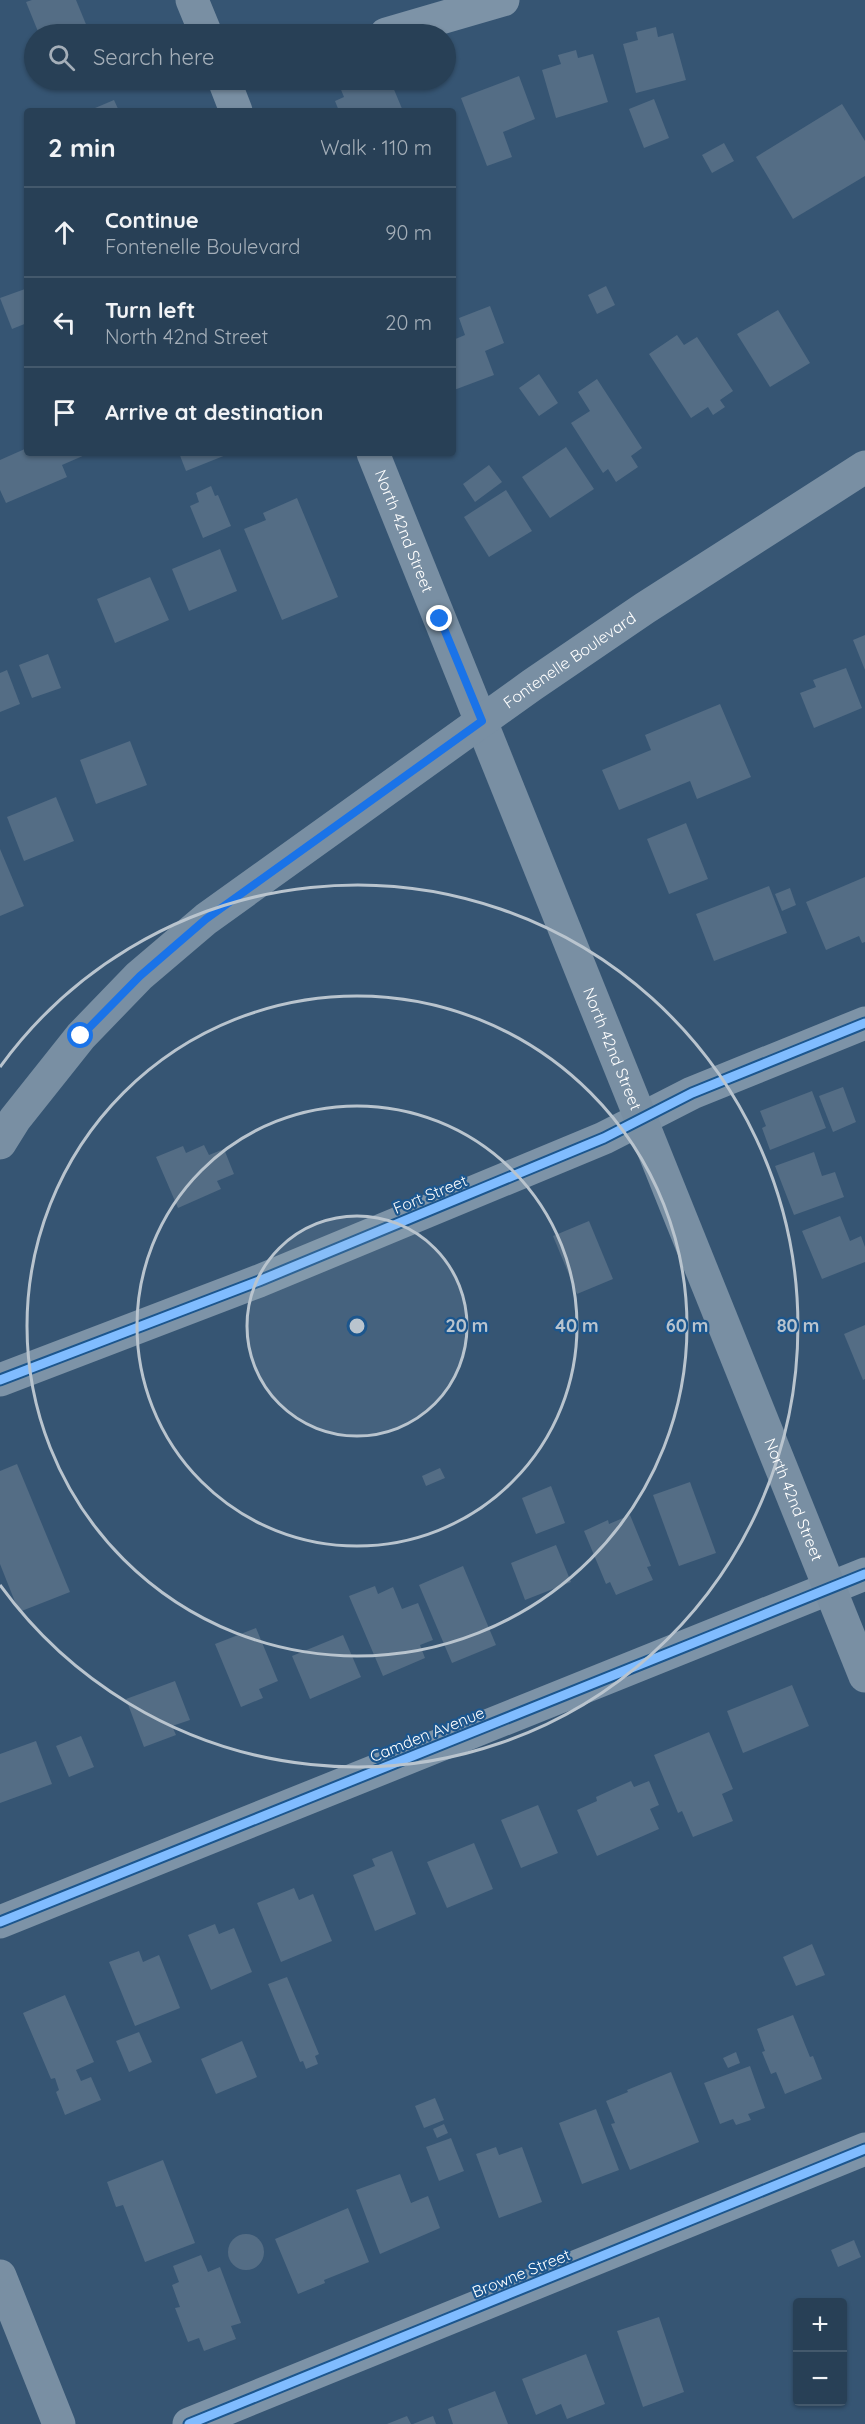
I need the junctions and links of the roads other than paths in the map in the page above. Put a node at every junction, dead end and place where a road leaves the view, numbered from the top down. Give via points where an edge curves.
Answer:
1 (192, 0) edge
2 (503, 0) edge
3 (202, 24) edge
4 (420, 24) edge
5 (375, 456) edge
6 (865, 467) edge
7 (482, 721) junction
8 (865, 1023) edge
9 (641, 1119) junction
10 (0, 1143) edge
11 (0, 1380) edge
12 (865, 1574) edge
13 (830, 1588) junction
14 (865, 1676) edge
15 (0, 1922) edge
16 (865, 2149) edge
17 (0, 2276) edge
18 (59, 2424) edge
19 (189, 2424) edge

1 - 3 main road
2 - 4 street
5 - 7 main road, North 42nd Street
6 - 7 main road, Fontenelle Boulevard via 645,608
7 - 9 main road, North 42nd Street
7 - 10 main road, Fontenelle Boulevard via 206,919 140,976 81,1036
8 - 9 street, Fort Street via 692,1093
9 - 11 street, Fort Street via 604,1138 270,1276
9 - 13 main road, North 42nd Street
12 - 13 street, Camden Avenue
13 - 14 main road, North 42nd Street
13 - 15 street, Camden Avenue
16 - 19 street, Browne Street
17 - 18 main road

